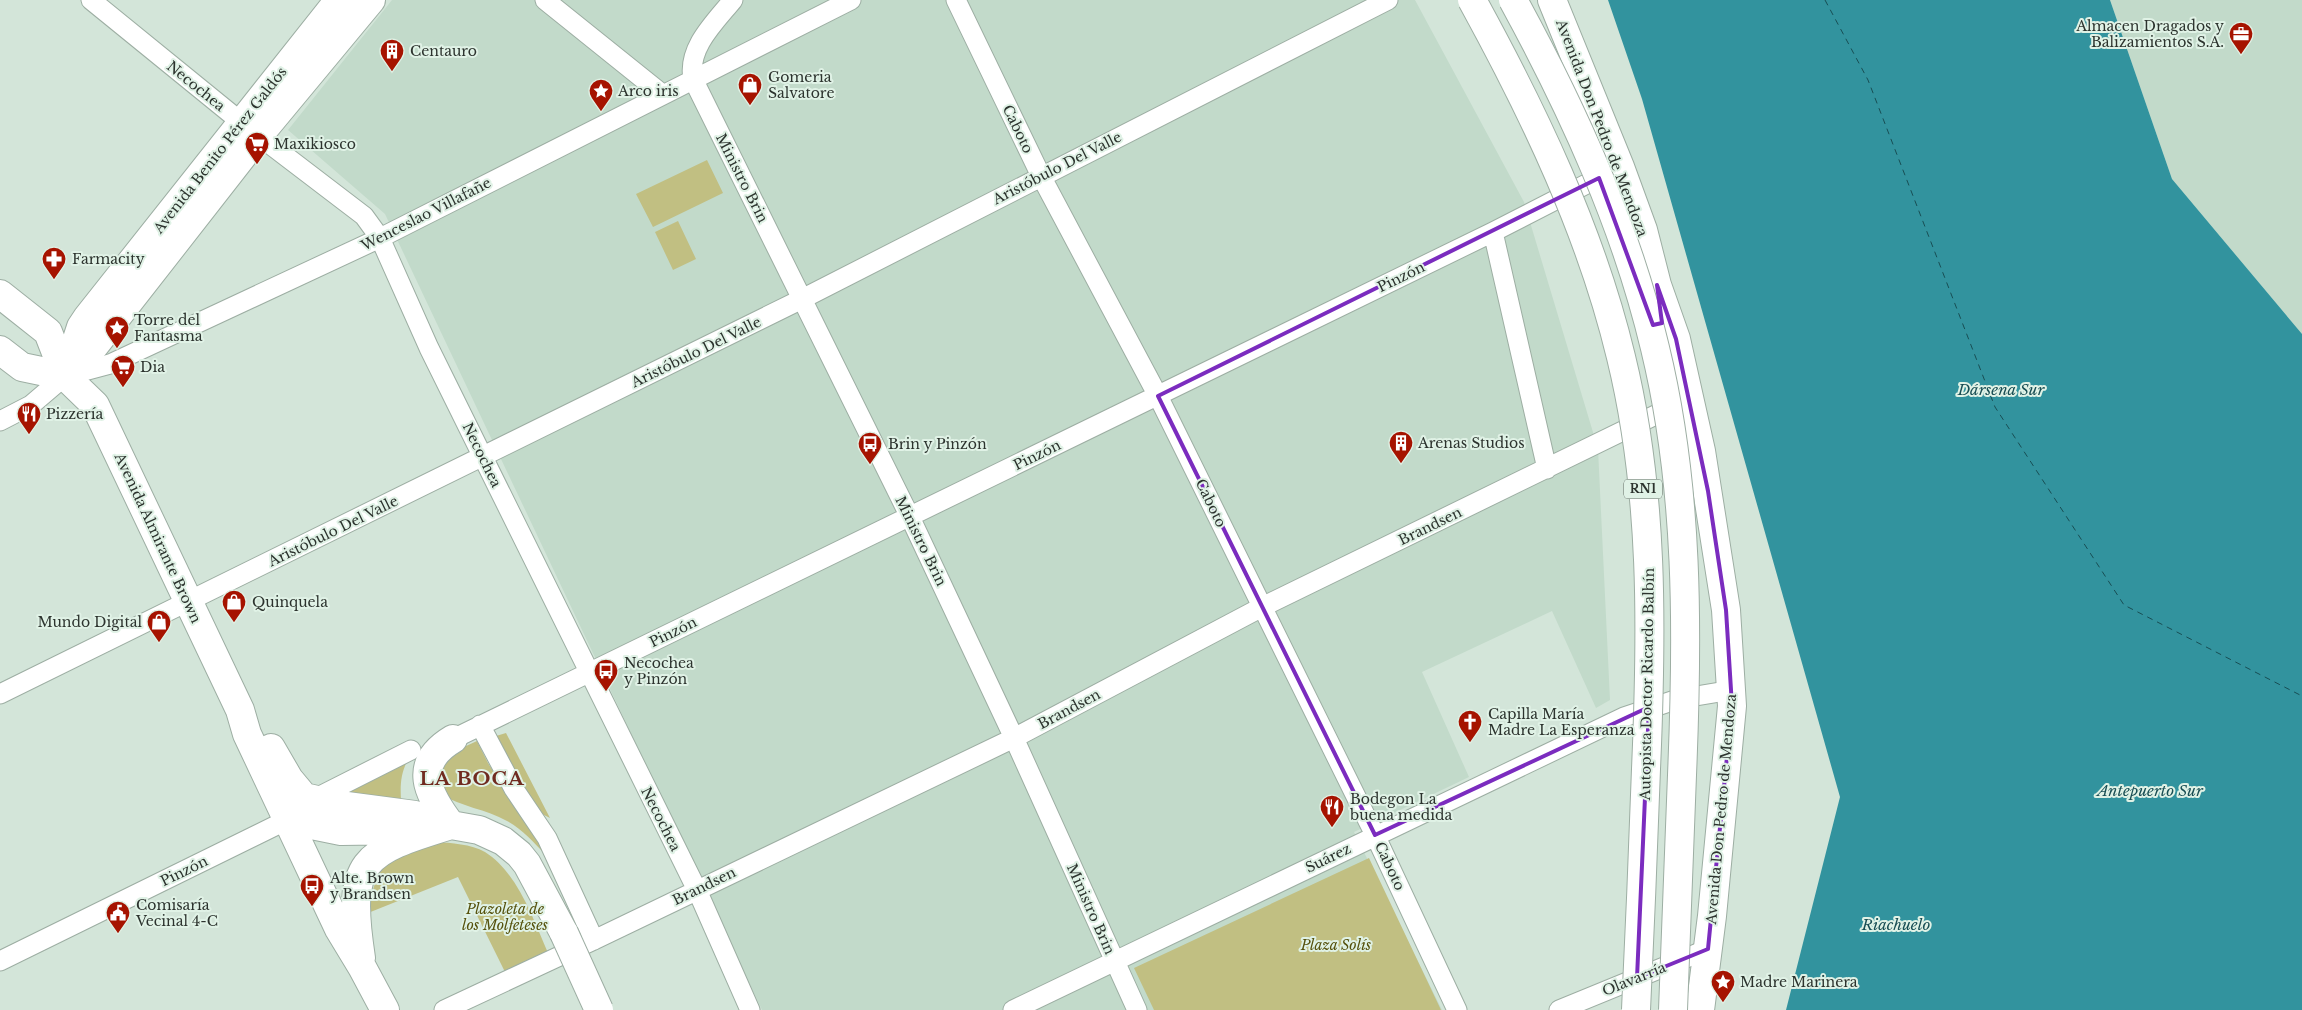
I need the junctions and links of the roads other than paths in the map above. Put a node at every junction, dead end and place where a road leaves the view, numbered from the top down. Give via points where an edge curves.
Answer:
1 (91, 0) edge
2 (339, 0) edge
3 (371, 0) edge
4 (545, 0) edge
5 (733, 0) edge
6 (851, 0) edge
7 (956, 0) edge
8 (1388, 0) edge
9 (1472, 0) edge
10 (1513, 0) edge
11 (1552, 0) edge
12 (693, 79) junction
13 (662, 94) junction
14 (250, 129) junction
15 (1620, 167) junction
16 (1041, 176) junction
17 (1493, 232) junction
18 (380, 238) junction
19 (0, 294) edge
20 (802, 299) junction
21 (0, 350) edge
22 (64, 376) junction
23 (1158, 396) junction
24 (1677, 405) junction
25 (0, 421) edge
26 (483, 457) junction
27 (1547, 469) junction
28 (910, 517) junction
29 (187, 602) junction
30 (1262, 607) junction
31 (588, 673) junction
32 (1732, 690) junction
33 (0, 694) edge
34 (1678, 699) junction
35 (240, 710) junction
36 (480, 725) junction
37 (1014, 738) junction
38 (453, 739) joint
39 (411, 750) dead end
40 (312, 800) junction
41 (287, 820) junction
42 (451, 826) junction
43 (1375, 835) junction
44 (697, 890) junction
45 (594, 940) junction
46 (1708, 949) junction
47 (0, 961) edge
48 (1114, 962) junction
49 (362, 966) junction
50 (1668, 966) junction
51 (384, 1010) edge
52 (444, 1010) edge
53 (599, 1010) edge
54 (750, 1010) edge
55 (1013, 1010) edge
56 (1137, 1010) edge
57 (1457, 1010) edge
58 (1559, 1010) edge
59 (1636, 1010) edge
60 (1666, 1010) edge
61 (1673, 1010) edge
62 (1700, 1010) edge

1 - 14 street, Necochea
2 - 14 main road, Avenida Benito Pérez Galdós
3 - 14 main road, Avenida Benito Pérez Galdós
4 - 13 street
5 - 12 street via 696,52 692,64
6 - 12 street, Wenceslao Villafañe
7 - 16 street, Caboto
8 - 16 street, Aristóbulo Del Valle
9 - 59 main road, Autopista Doctor Ricardo Balbín / RN1, bridge via 1526,103 1581,228 1621,357 1634,423 1649,558 1650,625
10 - 61 main road, RN1, bridge via 1562,95 1614,216 1656,349 1669,417 1679,486 1686,624
11 - 15 main road, Avenida Don Pedro de Mendoza
12 - 13 street, Wenceslao Villafañe
12 - 20 street, Ministro Brin
13 - 18 street, Wenceslao Villafañe
14 - 18 street, Necochea via 364,216
14 - 22 main road, Avenida Benito Pérez Galdós via 86,318
15 - 17 street, Pinzón
15 - 24 main road, Avenida Don Pedro de Mendoza via 1676,339
16 - 20 street, Aristóbulo Del Valle
16 - 23 street, Caboto
17 - 23 street, Pinzón
17 - 27 street
18 - 22 street, Wenceslao Villafañe via 110,364
18 - 26 street, Necochea
19 - 22 main road, Avenida Almirante Brown via 48,332
20 - 26 street, Aristóbulo Del Valle
20 - 28 street, Ministro Brin
21 - 22 main road via 22,367
22 - 25 street, Wenceslao Villafañe via 31,405
22 - 29 main road, Avenida Almirante Brown via 95,405
23 - 28 street, Pinzón
23 - 30 street, Caboto
24 - 27 street, Brandsen
24 - 32 main road, Avenida Don Pedro de Mendoza via 1701,451 1726,610
24 - 34 main road, Avenida Don Pedro de Mendoza
26 - 29 street, Aristóbulo Del Valle
26 - 31 street, Necochea
27 - 30 street, Brandsen
28 - 31 street, Pinzón
28 - 37 street, Ministro Brin
29 - 33 street, Aristóbulo Del Valle
29 - 35 main road, Avenida Almirante Brown
30 - 37 street, Brandsen
30 - 43 street, Caboto
31 - 36 street, Pinzón
31 - 44 street, Necochea
32 - 34 street, Suárez
32 - 46 main road, Avenida Don Pedro de Mendoza
34 - 43 street, Suárez via 1624,716
34 - 50 main road, Avenida Don Pedro de Mendoza
35 - 40 main road, Avenida Almirante Brown via 259,729 299,794
35 - 41 main road, Avenida Almirante Brown via 247,734
36 - 38 street, Pinzón
36 - 45 street via 514,789 547,838
37 - 44 street, Brandsen
37 - 48 street, Ministro Brin
38 - 42 main road via 434,755 427,774 432,798
39 - 40 street
40 - 42 main road via 415,815
41 - 42 main road via 341,831
41 - 47 street, Pinzón
41 - 49 main road, Avenida Almirante Brown via 339,929
42 - 49 main road via 394,844 378,852 366,865 358,882 356,899
42 - 53 main road, bridge via 472,828 494,836 519,854 564,933
43 - 48 street, Suárez
43 - 57 street, Caboto
44 - 45 street, Brandsen
44 - 54 street, Necochea
45 - 52 street, Brandsen
46 - 50 street, Olavarría
46 - 62 main road, Avenida Don Pedro de Mendoza
48 - 55 street, Suárez
48 - 56 street, Ministro Brin
49 - 51 main road, Avenida Almirante Brown
50 - 58 street, Olavarría
50 - 60 main road, Avenida Don Pedro de Mendoza

